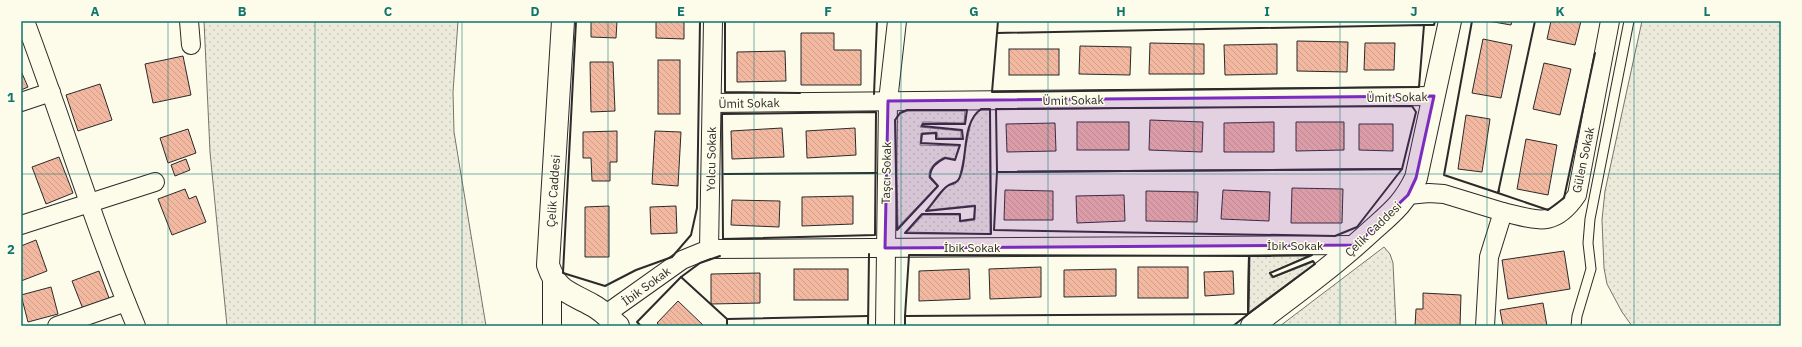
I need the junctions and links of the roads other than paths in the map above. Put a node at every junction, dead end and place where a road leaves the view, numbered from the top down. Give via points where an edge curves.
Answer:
1 (25, 21) edge
2 (189, 21) edge
3 (563, 21) edge
4 (713, 21) edge
5 (897, 21) edge
6 (1450, 21) edge
7 (1610, 21) edge
8 (1629, 21) edge
9 (191, 45) dead end
10 (51, 92) junction
11 (1434, 96) junction
12 (888, 101) junction
13 (21, 102) edge
14 (712, 103) junction
15 (155, 182) dead end
16 (1408, 195) junction
17 (89, 203) junction
18 (1503, 212) junction
19 (21, 225) edge
20 (1356, 245) junction
21 (885, 248) junction
22 (709, 249) junction
23 (552, 275) junction
24 (126, 302) junction
25 (612, 320) edge
26 (57, 326) edge
27 (136, 326) edge
28 (552, 326) edge
29 (885, 326) edge
30 (1252, 326) edge
31 (1486, 326) edge
32 (1576, 326) edge

1 - 10 street
2 - 9 street
3 - 23 street, Çelik Caddesi via 548,265
4 - 14 street, Yolcu Sokak
5 - 12 street, Taşcı Sokak
6 - 11 street, Çelik Caddesi
7 - 18 street, Gülen Sokak via 1577,196 1567,209 1548,219
8 - 32 lane via 1590,219 1588,243 1591,269
10 - 13 street
10 - 17 street
11 - 12 street, Ümit Sokak
11 - 16 street, Çelik Caddesi via 1416,178
12 - 14 street, Ümit Sokak
12 - 21 street, Taşcı Sokak
14 - 22 street, Yolcu Sokak
15 - 17 street
16 - 18 street, Gülen Sokak via 1444,194
16 - 20 street, Çelik Caddesi via 1394,212
17 - 19 street
17 - 24 street
18 - 31 street via 1489,257
20 - 21 street, İbik Sokak
20 - 30 street, Çelik Caddesi
21 - 22 street, İbik Sokak
21 - 29 street, Taşcı Sokak
22 - 25 street, İbik Sokak via 682,260
23 - 25 street, Çelik Caddesi via 563,290 592,305
23 - 28 street
24 - 26 street
24 - 27 street

